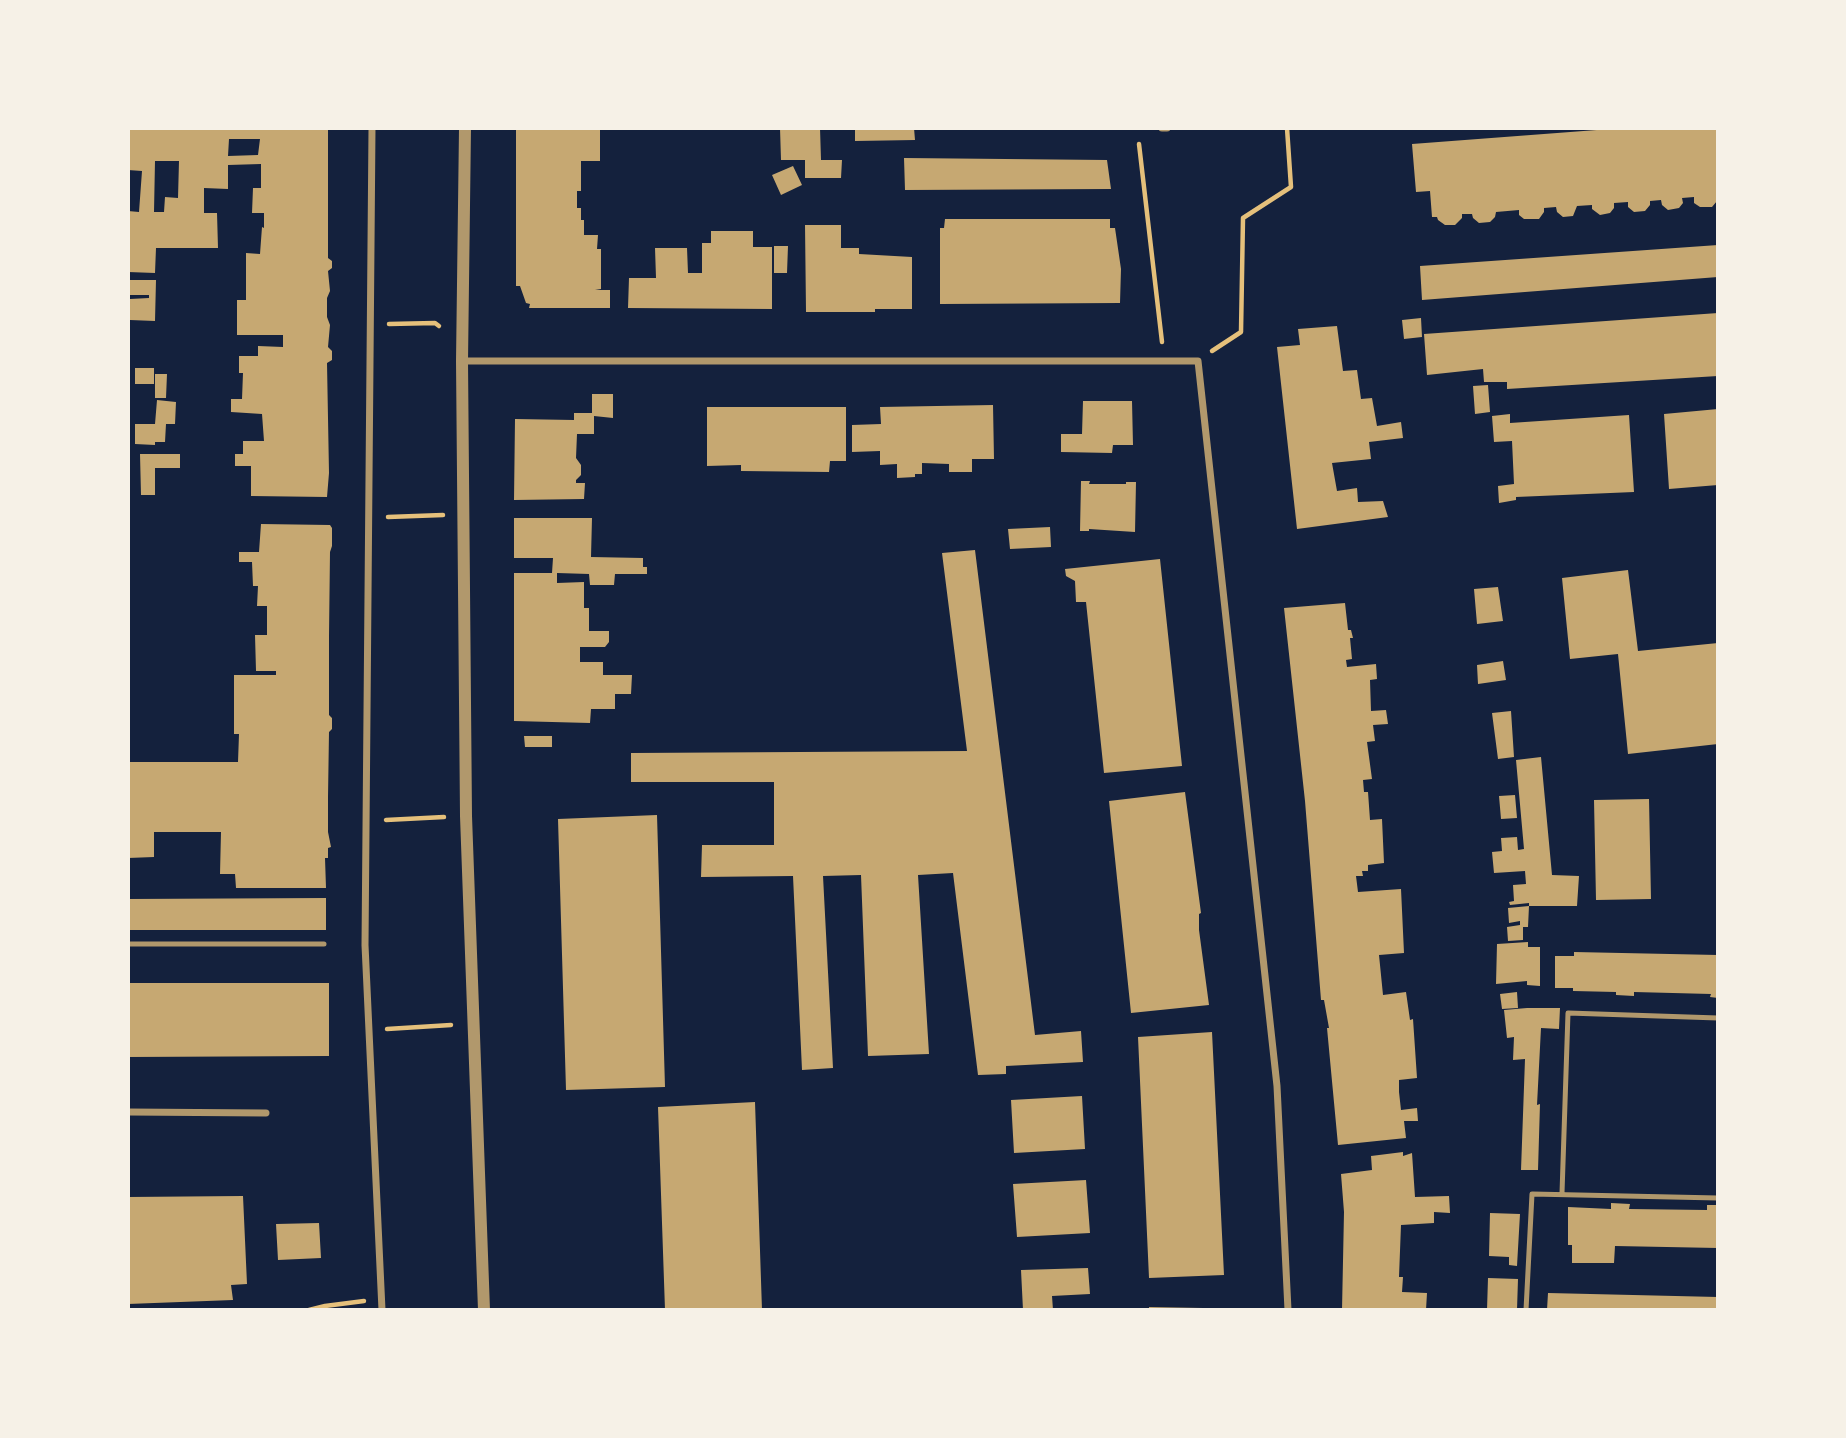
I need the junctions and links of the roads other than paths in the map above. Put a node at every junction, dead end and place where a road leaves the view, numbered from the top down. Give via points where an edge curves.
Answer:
1 (372, 128) edge
2 (465, 128) edge
3 (462, 361) junction
4 (128, 944) edge
5 (324, 944) dead end
6 (1718, 1018) edge
7 (128, 1112) edge
8 (265, 1113) dead end
9 (1562, 1194) junction
10 (1718, 1199) edge
11 (382, 1310) edge
12 (484, 1310) edge
13 (1288, 1310) edge
14 (1525, 1310) edge

1 - 11 street via 365,945
2 - 3 street
3 - 12 street via 466,816
3 - 13 street via 1198,361 1276,1073
4 - 5 lane
6 - 9 lane via 1568,1013
7 - 8 street
9 - 10 lane
9 - 14 lane via 1532,1194

